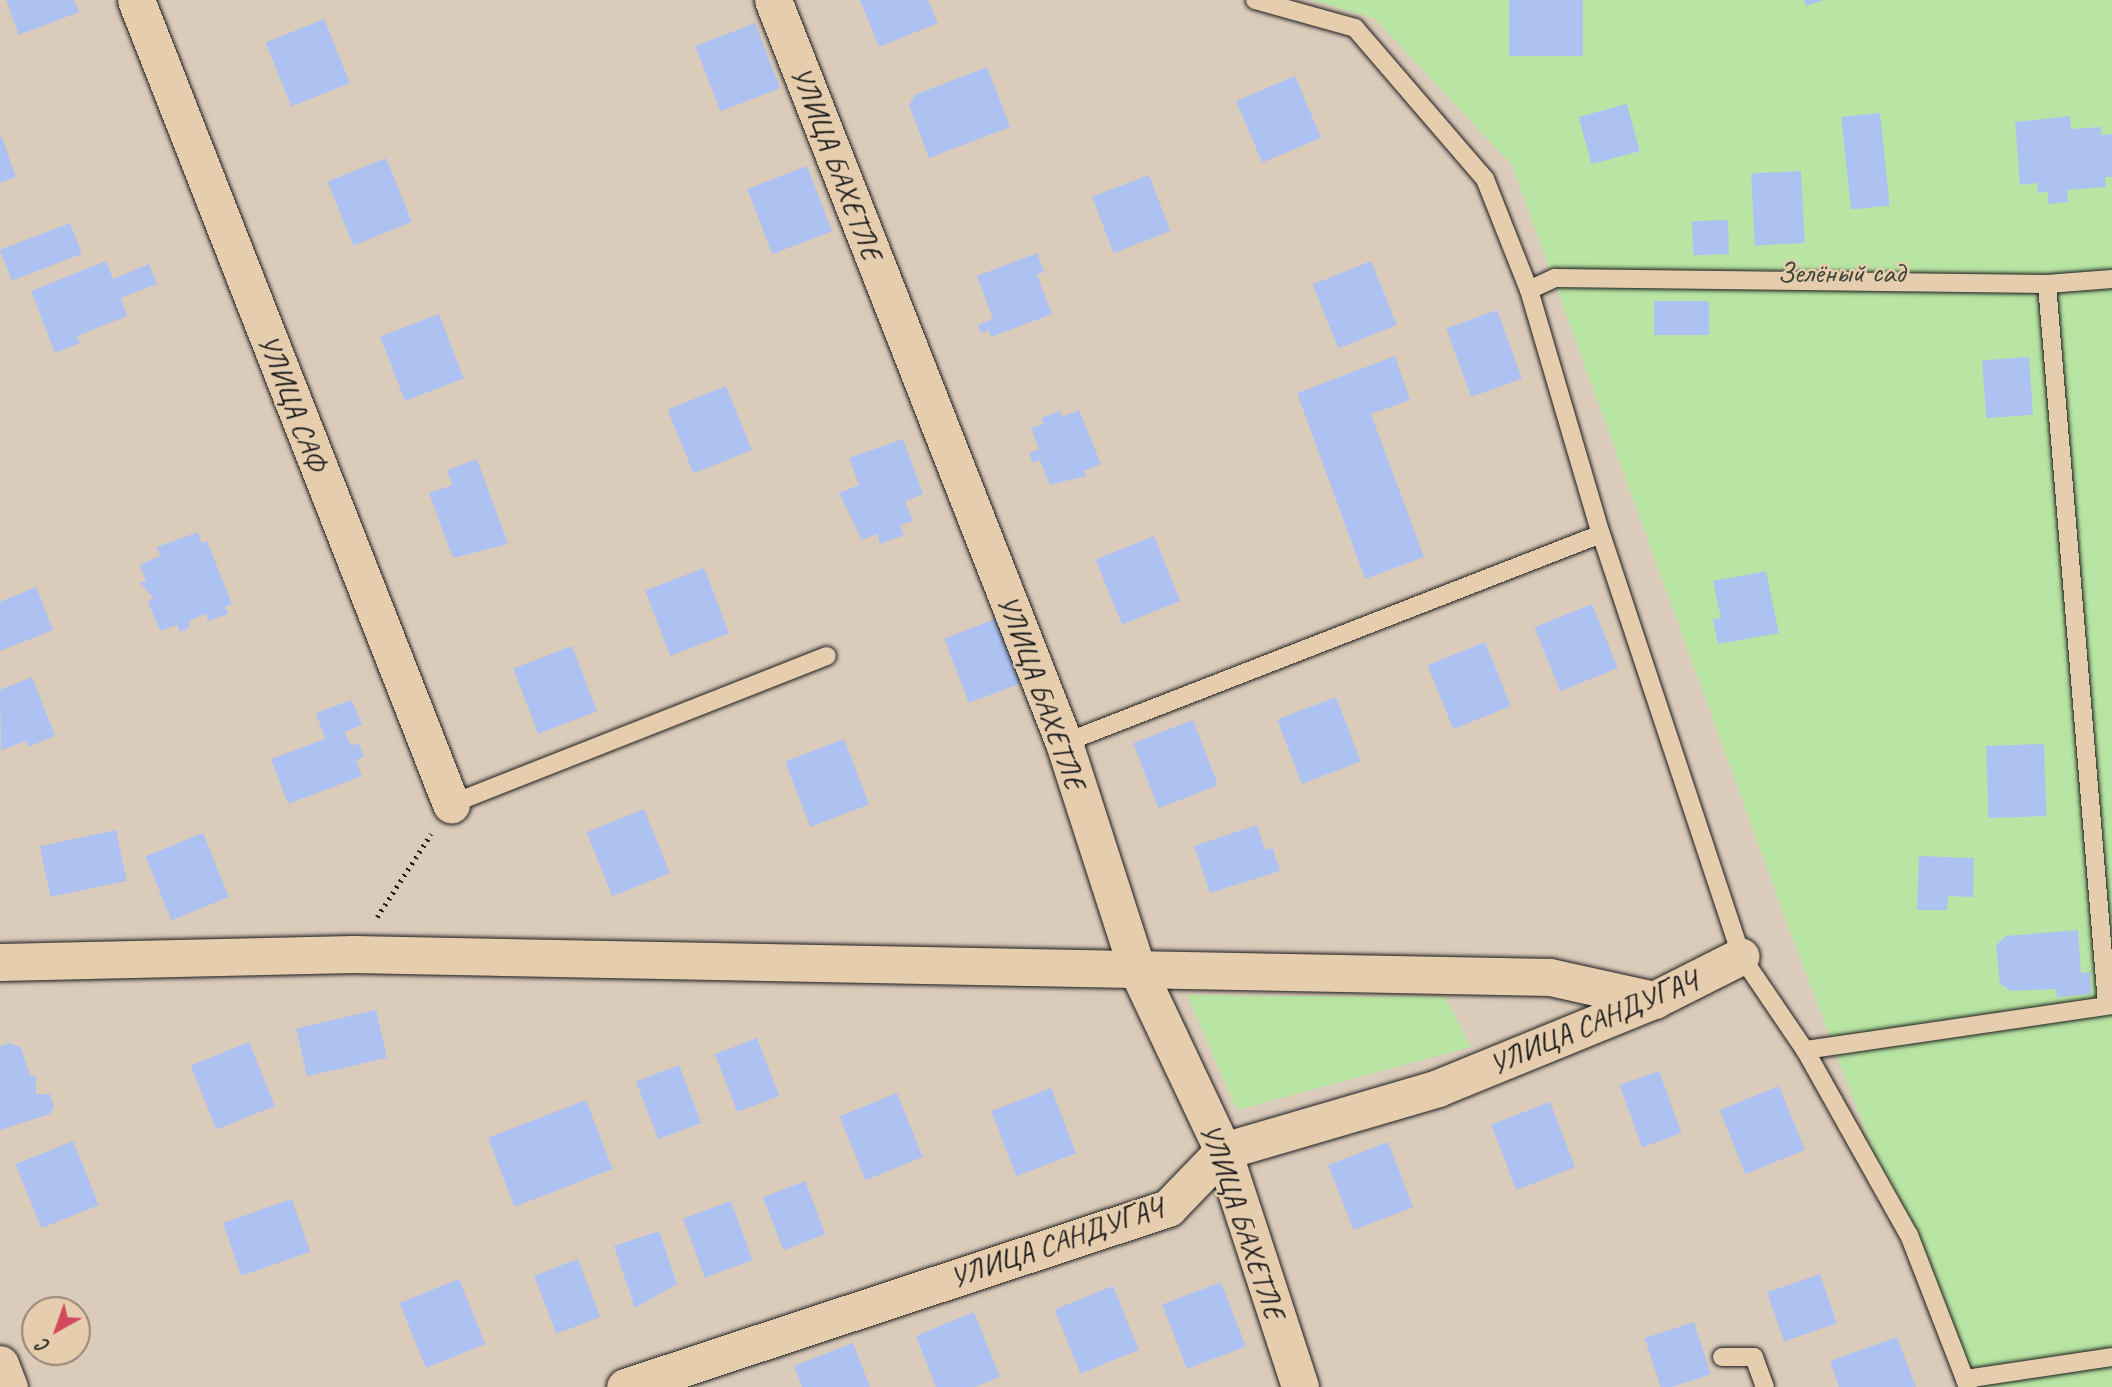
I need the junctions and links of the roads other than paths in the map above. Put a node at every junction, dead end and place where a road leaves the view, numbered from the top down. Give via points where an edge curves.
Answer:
1 (136, 0) edge
2 (773, 0) edge
3 (1255, 0) edge
4 (1324, 0) edge
5 (1313, 16) junction
6 (2112, 279) edge
7 (2047, 284) junction
8 (1529, 290) junction
9 (1601, 534) junction
10 (827, 656) dead end
11 (1064, 743) junction
12 (451, 804) joint
13 (1741, 956) junction
14 (0, 962) edge
15 (1137, 969) junction
16 (1654, 1000) junction
17 (2110, 1004) edge
18 (1805, 1049) junction
19 (1223, 1151) junction
20 (1722, 1357) dead end
21 (2112, 1357) edge
22 (0, 1364) edge
23 (1966, 1383) edge
24 (9, 1387) edge
25 (625, 1387) edge
26 (1300, 1387) edge
27 (1765, 1387) edge

1 - 12 street, УЛИЦА САФ
2 - 11 street, УЛИЦА БАХЕТЛЕ
3 - 5 lane
4 - 5 lane
5 - 8 lane via 1355,28 1485,179
6 - 7 lane
7 - 8 lane via 1555,278
7 - 17 lane
8 - 9 lane
9 - 11 lane
9 - 13 lane
10 - 12 lane
11 - 15 street, УЛИЦА БАХЕТЛЕ
13 - 16 street, УЛИЦА САНДУГАЧ
13 - 18 lane
14 - 15 street via 353,954
15 - 16 street via 1550,977
15 - 19 street, УЛИЦА БАХЕТЛЕ
16 - 19 street, УЛИЦА САНДУГАЧ via 1438,1088
17 - 18 lane
18 - 23 lane via 1909,1235
19 - 25 street, УЛИЦА САНДУГАЧ via 1168,1208
19 - 26 street, УЛИЦА БАХЕТЛЕ
20 - 27 lane via 1754,1357
21 - 23 lane
22 - 24 street

